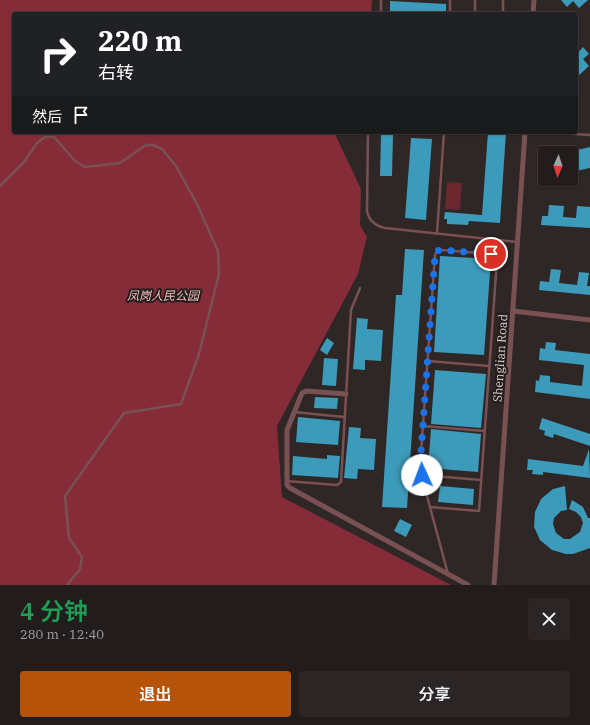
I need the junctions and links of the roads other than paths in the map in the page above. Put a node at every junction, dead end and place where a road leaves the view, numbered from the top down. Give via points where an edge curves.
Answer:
1 (382, 0) edge
2 (450, 0) edge
3 (475, 0) edge
4 (503, 0) edge
5 (534, 0) edge
6 (381, 12) edge
7 (450, 12) edge
8 (475, 12) edge
9 (503, 12) edge
10 (533, 12) edge
11 (368, 134) edge
12 (444, 134) edge
13 (525, 134) edge
14 (575, 134) edge
15 (590, 135) edge
16 (0, 186) edge
17 (436, 234) junction
18 (518, 242) junction
19 (360, 288) dead end
20 (513, 311) junction
21 (590, 320) edge
22 (428, 361) junction
23 (489, 366) junction
24 (346, 394) junction
25 (294, 412) junction
26 (344, 417) junction
27 (423, 426) junction
28 (484, 431) junction
29 (422, 475) junction
30 (481, 480) junction
31 (286, 481) junction
32 (430, 507) junction
33 (448, 574) junction
34 (67, 585) edge
35 (468, 585) edge
36 (494, 585) edge

1 - 6 lane
2 - 7 lane
3 - 8 lane
4 - 9 lane
5 - 10 street
11 - 17 lane via 367,211 371,221 385,228
12 - 17 lane
13 - 18 street, Shenglian Road
14 - 15 lane
16 - 34 lane via 45,137 54,138 75,161 85,167 120,162 146,145 153,145 162,149 176,166 218,251 219,274 199,354 181,404 124,413 65,496 69,538 82,557 80,569
17 - 18 lane
18 - 20 street, Shenglian Road
19 - 24 lane via 350,310
20 - 21 street
20 - 36 street, Shenglian Road
22 - 23 lane
22 - 23 lane via 435,255 437,251 448,250 495,256
22 - 27 lane
23 - 28 lane
24 - 25 street via 306,391 302,393
24 - 26 lane
25 - 26 lane
25 - 31 street via 288,430
26 - 31 lane via 340,484
27 - 28 lane
27 - 29 lane via 420,467
28 - 30 lane
29 - 30 lane
29 - 32 lane
30 - 32 lane via 479,511
31 - 33 street via 290,488
32 - 33 lane
33 - 35 street

